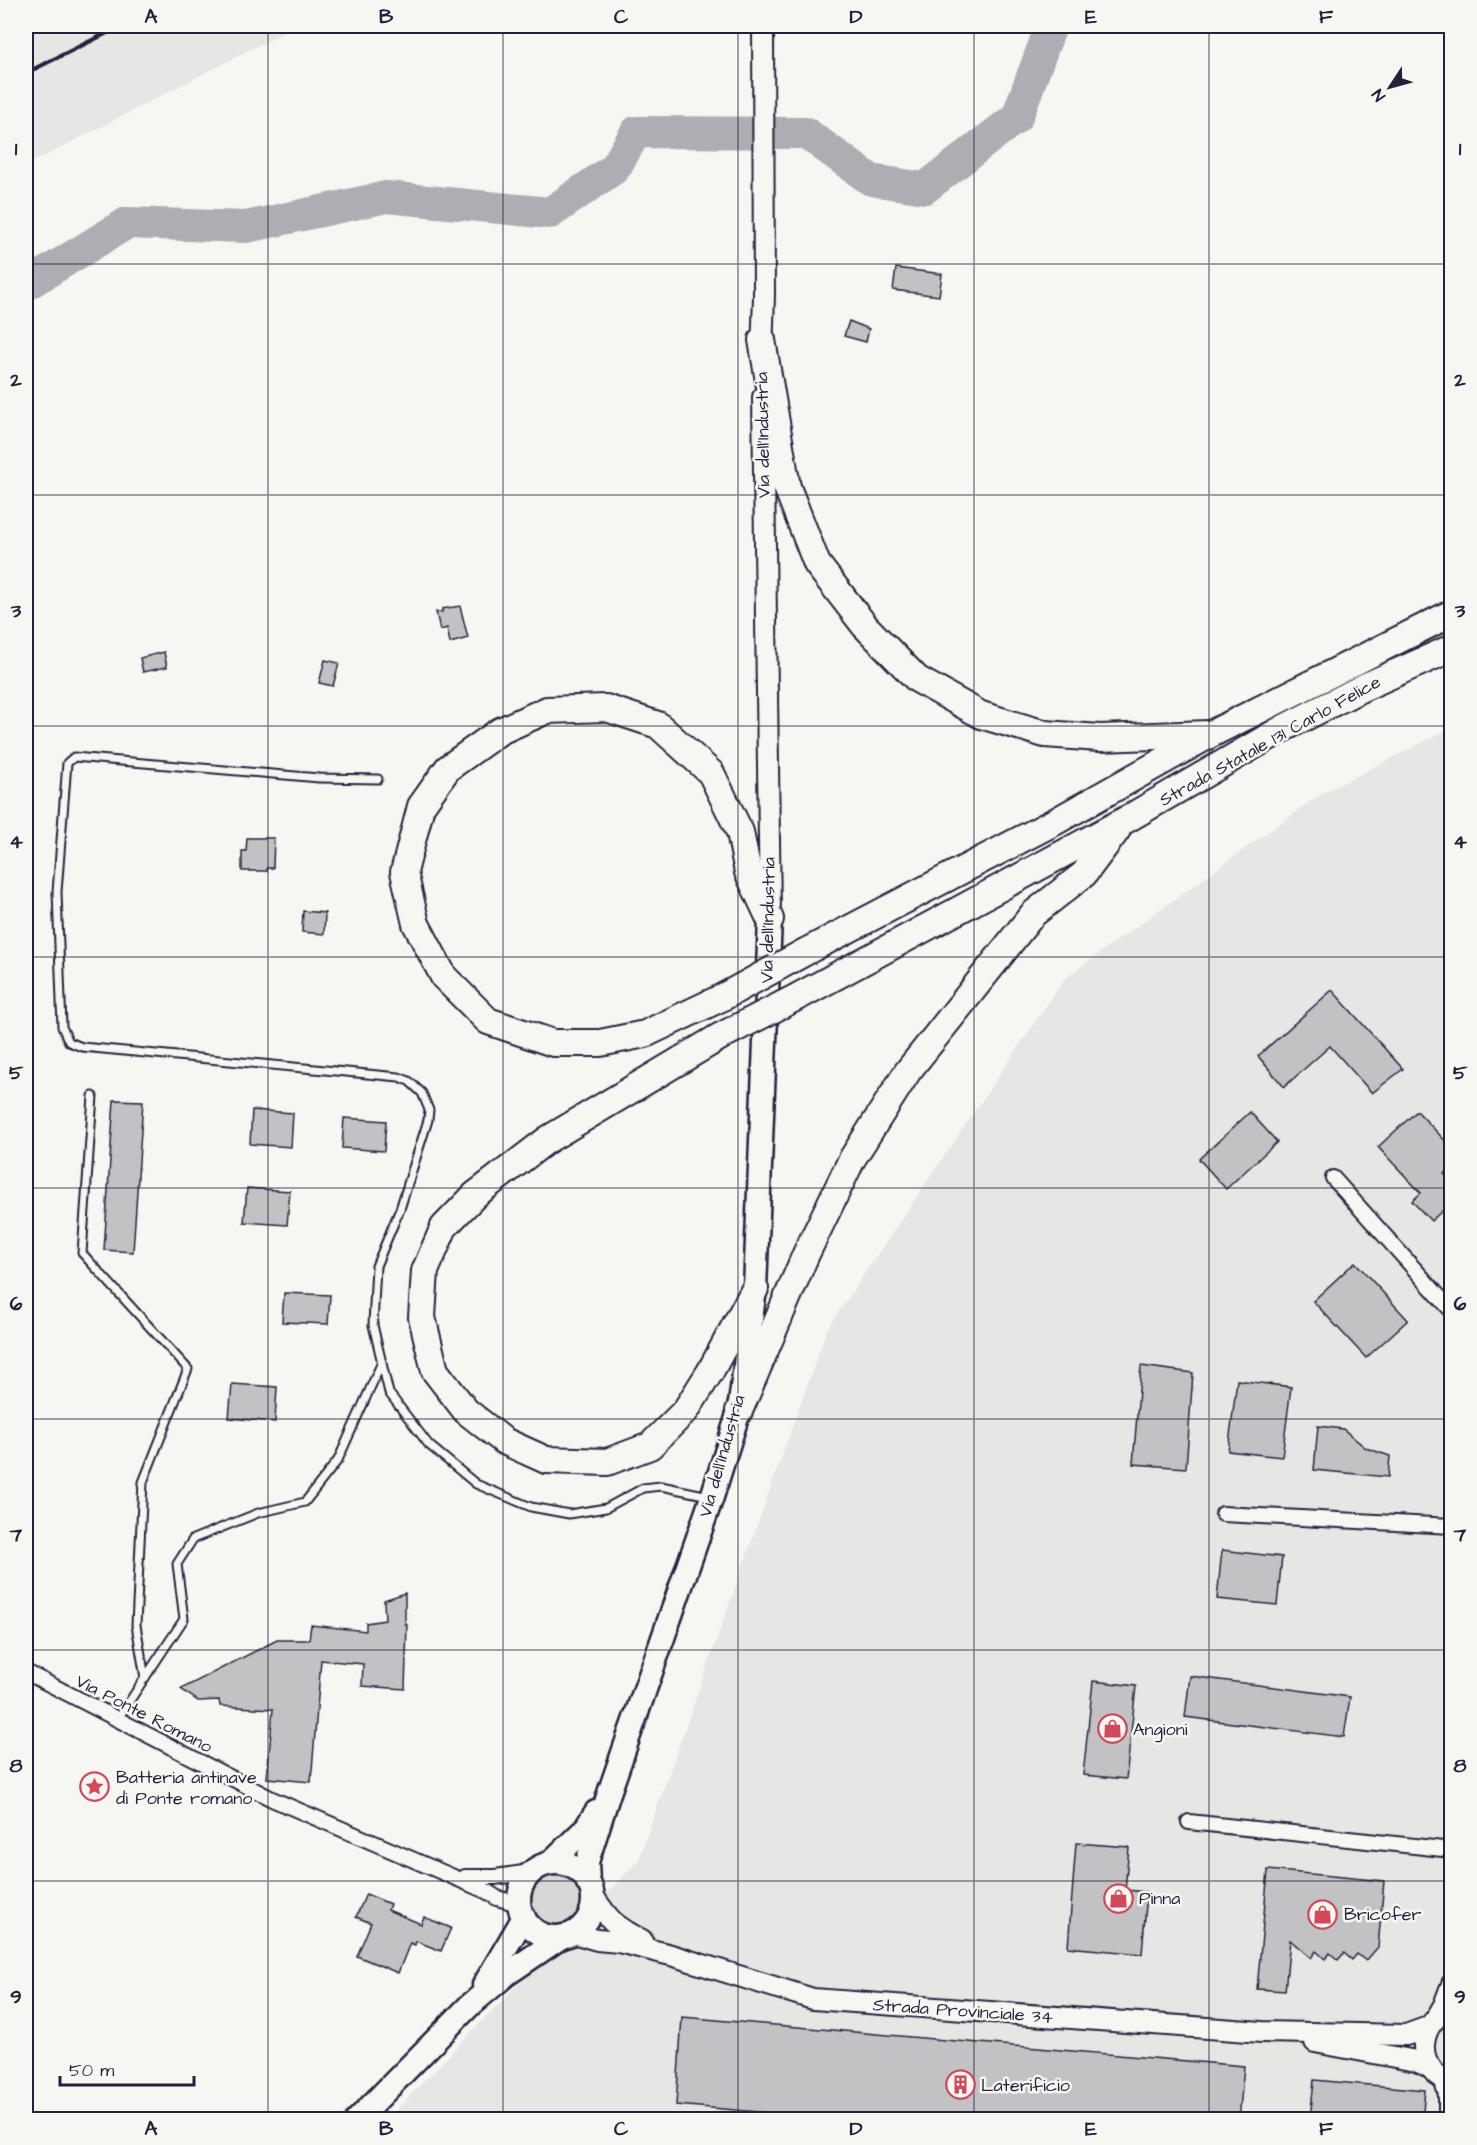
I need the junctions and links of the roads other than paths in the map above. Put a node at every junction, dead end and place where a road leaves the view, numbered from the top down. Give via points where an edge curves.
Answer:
1 (763, 26) edge
2 (762, 340) junction
3 (1452, 613) edge
4 (1452, 648) edge
5 (1211, 734) junction
6 (378, 779) dead end
7 (1122, 822) junction
8 (770, 919) junction
9 (93, 1096) dead end
10 (1333, 1178) dead end
11 (755, 1289) junction
12 (1452, 1311) edge
13 (382, 1362) junction
14 (739, 1411) junction
15 (712, 1497) junction
16 (1222, 1514) dead end
17 (1452, 1526) edge
18 (26, 1672) edge
19 (146, 1678) junction
20 (117, 1720) junction
21 (609, 1793) junction
22 (1189, 1822) dead end
23 (1452, 1850) edge
24 (541, 1868) junction
25 (445, 1873) junction
26 (590, 1888) junction
27 (521, 1911) junction
28 (568, 1934) junction
29 (671, 1955) junction
30 (1452, 1984) edge
31 (469, 2006) junction
32 (1439, 2018) edge
33 (1262, 2032) junction
34 (1441, 2076) edge
35 (357, 2120) edge
36 (1446, 2120) edge

1 - 2 main road, Via dell'Industria
2 - 5 highway via 787,487 817,564 865,626 917,679 981,715 1045,734 1100,738
2 - 8 main road, Via dell'Industria
3 - 5 highway, Strada Statale 131 Carlo Felice
4 - 7 highway, Strada Statale 131 Carlo Felice via 1284,728
5 - 8 highway, Strada Statale 131 Carlo Felice, bridge via 1058,820 721,998 645,1034 600,1042 553,1043 488,1021 444,977 416,924 404,872 421,806 448,768 500,731 547,710 606,708 658,725 711,773 740,832 748,872
6 - 13 lane via 319,778 74,757 67,763 57,892 62,1027 69,1042 82,1047 399,1077 422,1093 429,1110 428,1120 400,1209 376,1266 373,1325
7 - 11 highway, Strada Statale 131 Carlo Felice, bridge via 721,1036 547,1140 475,1195 444,1227 425,1271 422,1317 435,1371 466,1411 504,1442 546,1460 607,1462 650,1446 686,1410
7 - 14 highway via 1084,874 1033,914 908,1071 852,1159 806,1254
8 - 11 main road, Via dell'Industria
9 - 19 lane via 82,1253 188,1369 143,1482 136,1625
10 - 12 street
11 - 14 main road, Via dell'Industria
13 - 15 lane via 389,1394 429,1445 476,1484 531,1508 569,1514 606,1508 643,1488 661,1486
13 - 19 lane via 338,1461 305,1502 258,1514 193,1539 177,1564 184,1619
14 - 15 main road, Via dell'Industria
15 - 21 main road, Via dell'Industria
16 - 17 street
18 - 20 street, Via Ponte Romano
19 - 20 lane
20 - 25 street, Via Ponte Romano via 272,1800
21 - 24 main road, Via dell'Industria via 585,1829
21 - 26 main road, Via dell'Industria via 587,1862
22 - 23 street
24 - 25 street, Via Ponte Romano via 470,1878
24 - 26 main road via 568,1865 576,1869
24 - 27 main road via 522,1887
25 - 27 street, Via Ponte Romano
26 - 28 main road via 593,1903 586,1921
26 - 29 main road via 608,1918 620,1929
27 - 28 main road via 536,1931 554,1936
27 - 31 main road via 495,1968
28 - 29 main road
28 - 31 main road via 507,1974
29 - 33 main road, Strada Provinciale 34 via 813,1999
30 - 32 main road
31 - 35 main road
32 - 33 main road, Strada Provinciale 34 via 1406,2035
32 - 34 main road via 1425,2037 1424,2048 1426,2058
33 - 34 main road, Strada Provinciale 34 via 1416,2061
34 - 36 street

